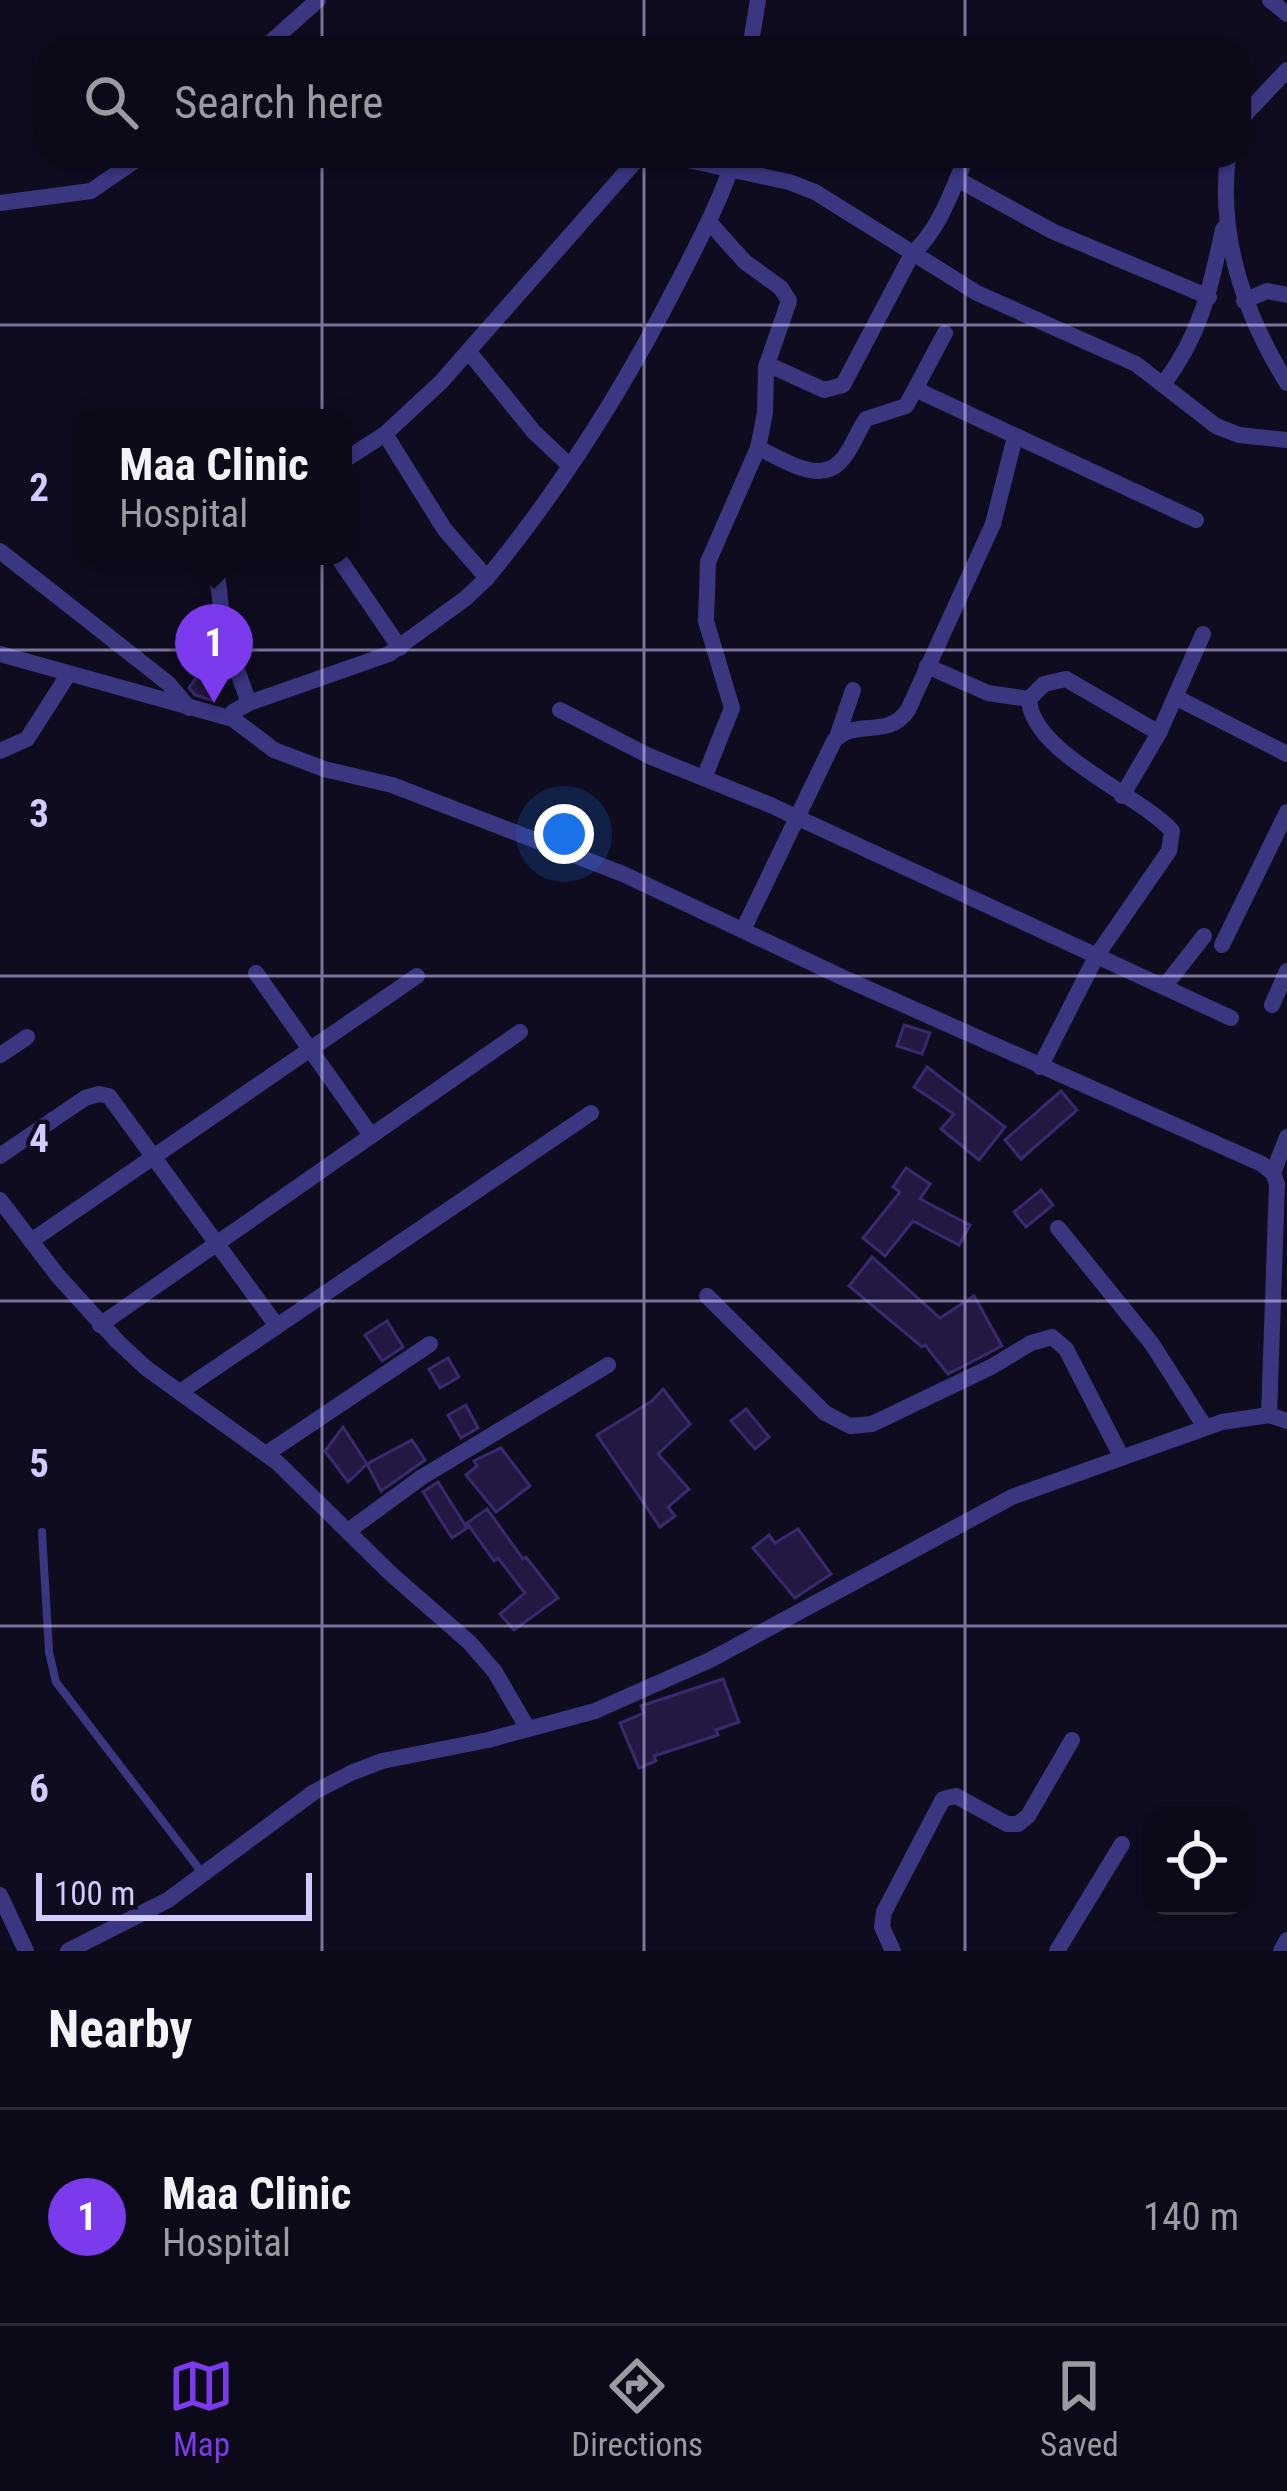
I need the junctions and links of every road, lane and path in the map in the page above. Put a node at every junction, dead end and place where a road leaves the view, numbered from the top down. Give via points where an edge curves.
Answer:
1 (318, 0) edge
2 (758, 0) edge
3 (1270, 0) edge
4 (1287, 14) edge
5 (278, 36) edge
6 (752, 36) edge
7 (1287, 70) edge
8 (1251, 108) edge
9 (125, 168) edge
10 (630, 168) edge
11 (731, 168) edge
12 (747, 168) edge
13 (962, 168) edge
14 (1228, 168) edge
15 (957, 179) junction
16 (0, 203) edge
17 (1226, 217) junction
18 (709, 222) junction
19 (912, 254) junction
20 (1287, 295) edge
21 (1209, 297) junction
22 (1244, 301) junction
23 (945, 333) dead end
24 (469, 352) junction
25 (767, 364) junction
26 (1287, 383) edge
27 (1163, 384) junction
28 (917, 390) junction
29 (385, 434) junction
30 (1015, 437) junction
31 (1287, 440) edge
32 (758, 448) junction
33 (352, 455) edge
34 (569, 465) junction
35 (1196, 520) dead end
36 (0, 551) edge
37 (216, 565) edge
38 (343, 565) edge
39 (488, 578) junction
40 (1203, 634) dead end
41 (400, 648) junction
42 (0, 654) edge
43 (928, 666) junction
44 (68, 675) junction
45 (853, 690) dead end
46 (1175, 697) junction
47 (1029, 699) junction
48 (249, 703) junction
49 (189, 708) junction
50 (560, 710) dead end
51 (233, 719) junction
52 (1159, 734) junction
53 (837, 738) junction
54 (0, 751) edge
55 (1287, 754) edge
56 (704, 778) junction
57 (1122, 796) junction
58 (1287, 812) edge
59 (797, 818) junction
60 (743, 930) junction
61 (1204, 936) dead end
62 (1222, 945) dead end
63 (1097, 955) junction
64 (1287, 971) edge
65 (256, 973) dead end
66 (417, 976) dead end
67 (1164, 987) junction
68 (1272, 1005) dead end
69 (1231, 1018) dead end
70 (520, 1032) dead end
71 (28, 1036) dead end
72 (310, 1049) junction
73 (0, 1055) edge
74 (1040, 1067) junction
75 (591, 1113) dead end
76 (370, 1134) junction
77 (1287, 1137) edge
78 (0, 1156) edge
79 (154, 1156) junction
80 (1274, 1173) junction
81 (0, 1200) edge
82 (1058, 1228) dead end
83 (31, 1241) junction
84 (216, 1241) junction
85 (1280, 1293) edge
86 (706, 1296) dead end
87 (100, 1324) junction
88 (277, 1326) junction
89 (430, 1344) dead end
90 (608, 1365) dead end
91 (1279, 1369) edge
92 (180, 1392) junction
93 (1278, 1418) edge
94 (1205, 1427) junction
95 (266, 1454) junction
96 (1121, 1456) junction
97 (42, 1532) dead end
98 (349, 1532) junction
99 (528, 1730) junction
100 (1072, 1740) dead end
101 (1122, 1844) dead end
102 (203, 1874) junction
103 (0, 1895) edge
104 (1287, 1940) edge
105 (76, 1949) edge
106 (26, 1951) edge
107 (893, 1951) edge
108 (1057, 1951) edge
109 (1281, 1951) edge

1 - 5 street
2 - 6 street
3 - 4 street
7 - 8 street
9 - 16 street via 91,191
10 - 24 street
11 - 18 street
12 - 19 street via 815,192
13 - 15 street
14 - 17 street
15 - 19 street
15 - 21 street via 1052,231
17 - 21 street
17 - 22 street
18 - 25 street via 787,295
18 - 34 street
19 - 25 street via 838,389
19 - 27 street
20 - 22 street via 1267,290
21 - 27 street
22 - 26 street
23 - 28 street
24 - 29 street
24 - 34 street
25 - 32 street
27 - 31 street via 1225,430
28 - 30 street
28 - 32 street via 902,410 866,419 828,471
29 - 33 street
29 - 39 street via 445,530
30 - 35 street
30 - 43 street via 993,524
32 - 56 street via 705,580 706,621 732,708
34 - 39 street
36 - 49 street via 177,690
37 - 48 street via 224,634
38 - 41 street
39 - 41 street
40 - 46 street
41 - 48 street
42 - 44 street
43 - 47 street via 988,693
43 - 53 street via 902,719
44 - 49 street
44 - 54 street via 27,739
45 - 53 street
46 - 52 street
46 - 55 street
47 - 52 street via 1044,684 1066,679
47 - 57 street via 1036,722
48 - 51 street
49 - 51 street
50 - 56 street
51 - 60 street via 274,751 412,792
52 - 57 street
53 - 59 street
56 - 59 street
57 - 63 street via 1170,827 1172,841
58 - 62 street
59 - 60 street
59 - 63 street
60 - 74 street
61 - 67 street
63 - 67 street
63 - 74 street
64 - 68 street
65 - 72 street
66 - 72 street
67 - 69 street
70 - 76 street
71 - 73 street
72 - 76 street
72 - 79 street
74 - 80 street
75 - 88 street
76 - 84 street
77 - 80 street
78 - 79 street via 98,1094 115,1101
79 - 83 street
79 - 84 street
80 - 85 street
81 - 83 street
82 - 94 street via 1152,1344
83 - 87 street
84 - 87 street
84 - 88 street
85 - 91 street
86 - 96 street via 826,1413 856,1427 1052,1337 1066,1349
87 - 92 street
88 - 92 street
89 - 95 street
90 - 98 street
91 - 93 street
92 - 95 street
93 - 94 street
94 - 96 street
95 - 98 street
96 - 99 street via 967,1519 710,1660 595,1711
97 - 102 lane via 56,1682
98 - 99 street via 481,1655
99 - 102 street via 382,1761 333,1782
100 - 107 street via 1018,1824 956,1796 943,1798 884,1912
101 - 108 street
102 - 105 street
103 - 106 street
104 - 109 street

